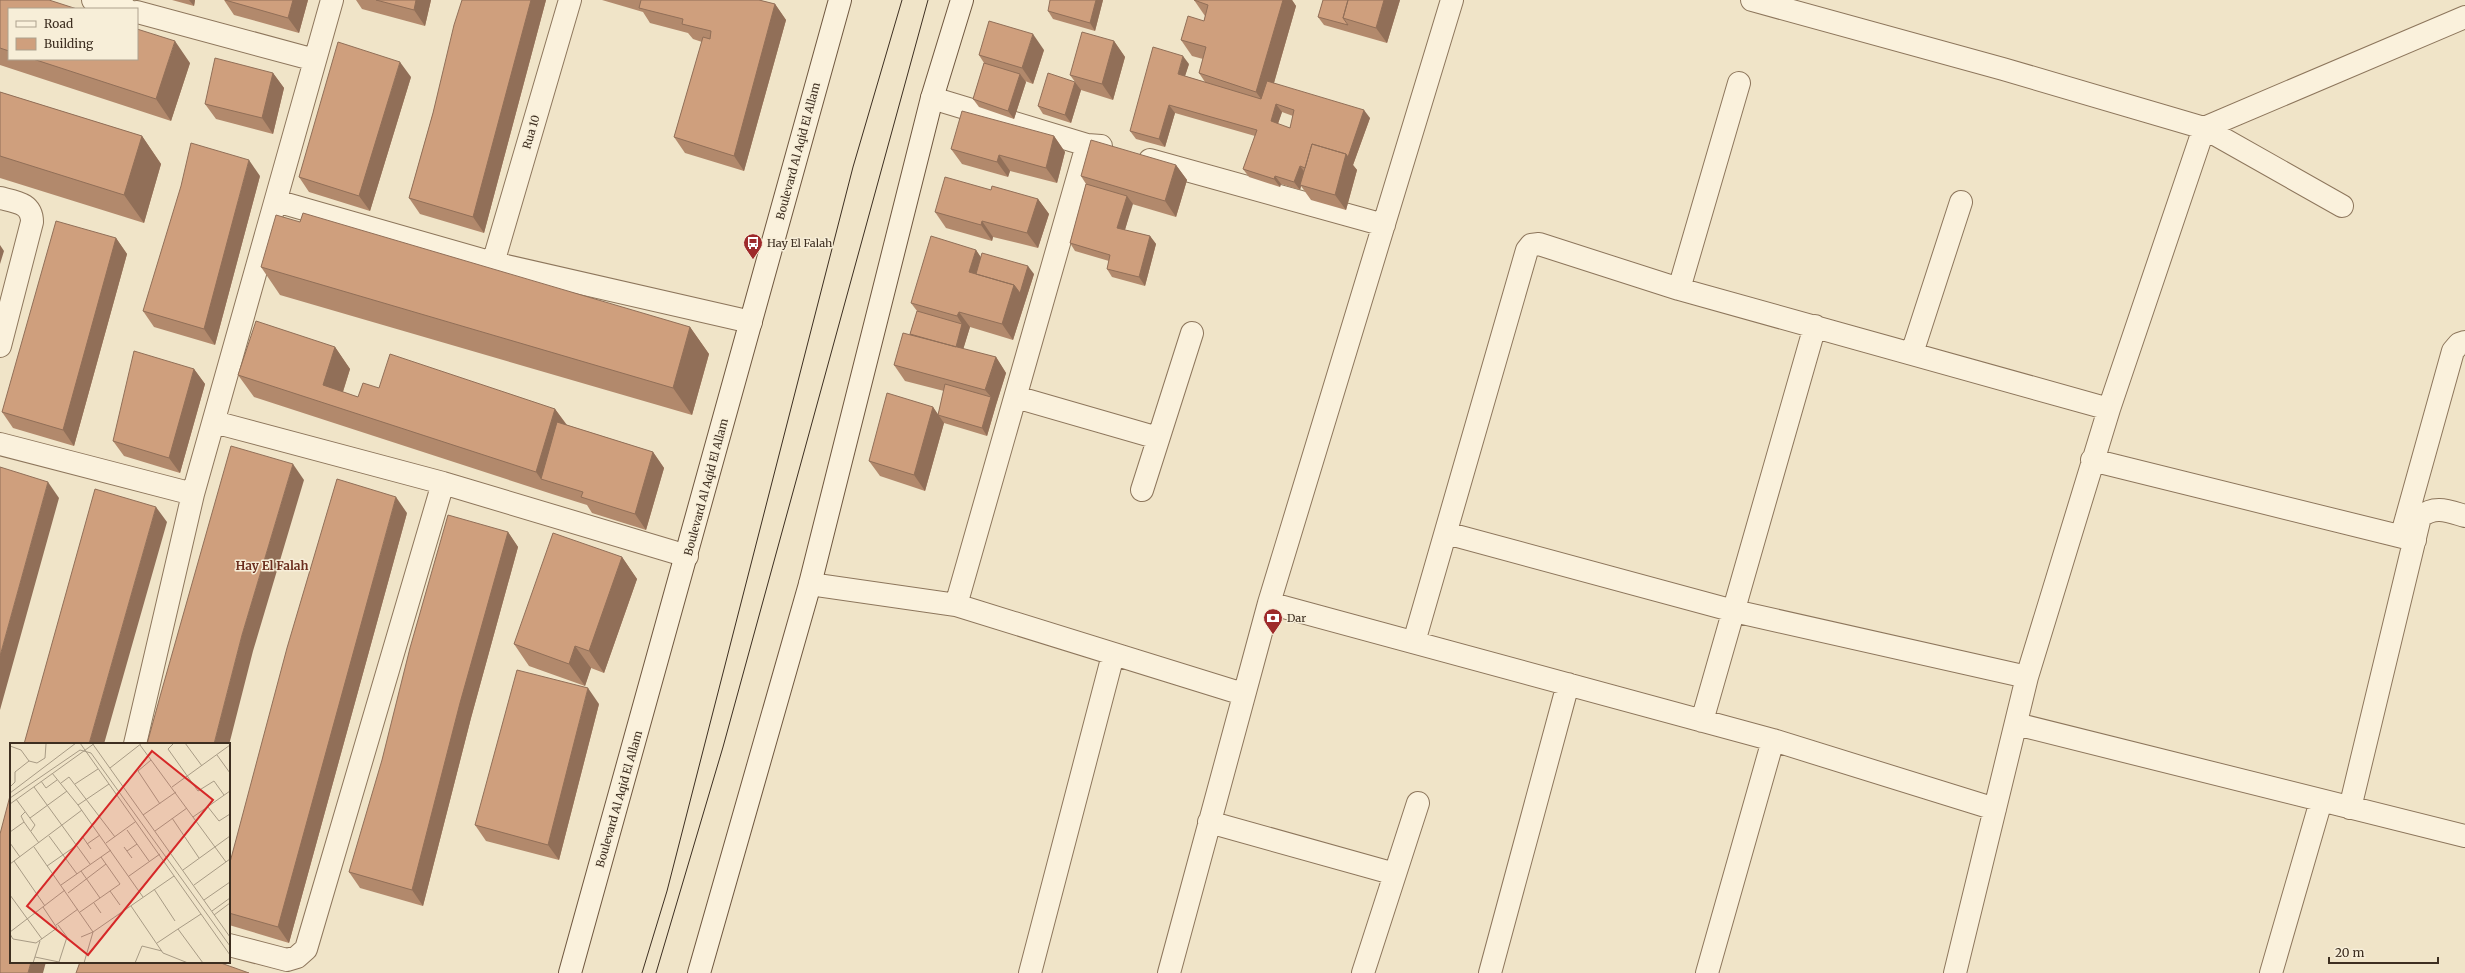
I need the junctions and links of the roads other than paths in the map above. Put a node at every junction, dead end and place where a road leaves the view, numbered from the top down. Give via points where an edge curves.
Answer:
1 (332, 0) edge
2 (570, 0) edge
3 (840, 0) edge
4 (962, 0) edge
5 (1452, 0) edge
6 (1752, 0) edge
7 (101, 1) edge
8 (123, 8) edge
9 (138, 12) edge
10 (2465, 17) edge
11 (315, 60) junction
12 (1739, 83) dead end
13 (932, 98) junction
14 (2204, 128) junction
15 (1087, 145) junction
16 (0, 198) edge
17 (276, 201) junction
18 (1961, 202) dead end
19 (2342, 206) dead end
20 (1384, 225) junction
21 (493, 263) junction
22 (1679, 289) junction
23 (751, 322) junction
24 (1815, 326) junction
25 (1192, 333) dead end
26 (2465, 342) edge
27 (0, 346) edge
28 (1912, 353) junction
29 (1016, 397) junction
30 (2108, 409) junction
31 (214, 422) junction
32 (1158, 438) junction
33 (0, 444) edge
34 (2092, 460) junction
35 (442, 483) junction
36 (1142, 490) dead end
37 (194, 494) junction
38 (2465, 516) edge
39 (1446, 533) junction
40 (2408, 538) junction
41 (687, 556) junction
42 (810, 584) junction
43 (1269, 603) junction
44 (956, 605) junction
45 (1734, 611) junction
46 (1414, 642) junction
47 (1113, 655) junction
48 (2027, 677) junction
49 (1568, 684) junction
50 (1243, 694) junction
51 (1702, 721) junction
52 (2016, 724) junction
53 (1773, 740) junction
54 (136, 743) edge
55 (2321, 801) junction
56 (1418, 803) dead end
57 (2350, 808) junction
58 (1995, 809) junction
59 (1209, 822) junction
60 (2465, 836) edge
61 (1395, 874) junction
62 (230, 945) edge
63 (1497, 971) edge
64 (570, 973) edge
65 (700, 973) edge
66 (1030, 973) edge
67 (1169, 973) edge
68 (1363, 973) edge
69 (1706, 973) edge
70 (1954, 973) edge
71 (2271, 973) edge

1 - 11 street
2 - 21 street, Rua 10
3 - 23 street, Boulevard Al Aqid El Allam
4 - 13 street
5 - 20 street
6 - 14 street via 2003,69
7 - 8 street
9 - 11 street
10 - 14 street
11 - 17 street
12 - 22 street
13 - 15 street
13 - 42 street
14 - 19 street
14 - 30 street
15 - 20 street via 1125,153
15 - 29 street
16 - 27 street via 27,207 32,222
17 - 21 street
17 - 31 street
18 - 28 street
20 - 43 street
21 - 23 street
22 - 24 street
22 - 39 street via 1539,244 1531,244
23 - 41 street, Boulevard Al Aqid El Allam
24 - 28 street
24 - 45 street
25 - 32 street
26 - 40 street via 2459,344 2453,352
28 - 30 street
29 - 32 street
29 - 44 street
30 - 34 street
31 - 35 street
31 - 37 street
32 - 36 street
33 - 37 street
34 - 40 street
34 - 48 street
35 - 41 street
35 - 62 street via 306,949 297,958 287,960
37 - 54 street
38 - 40 street via 2442,509 2428,510 2420,517
39 - 45 street
39 - 46 street
40 - 57 street
41 - 64 street, Boulevard Al Aqid El Allam
42 - 44 street
42 - 65 street
43 - 46 street
43 - 50 street
44 - 47 street
45 - 48 street
45 - 51 street
46 - 49 street
47 - 50 street
47 - 66 street
48 - 52 street
49 - 51 street
49 - 63 street
50 - 59 street
51 - 53 street
52 - 55 street
52 - 58 street
53 - 58 street
53 - 69 street
55 - 57 street
55 - 71 street
56 - 61 street
57 - 60 street
58 - 70 street
59 - 61 street
59 - 67 street
61 - 68 street

